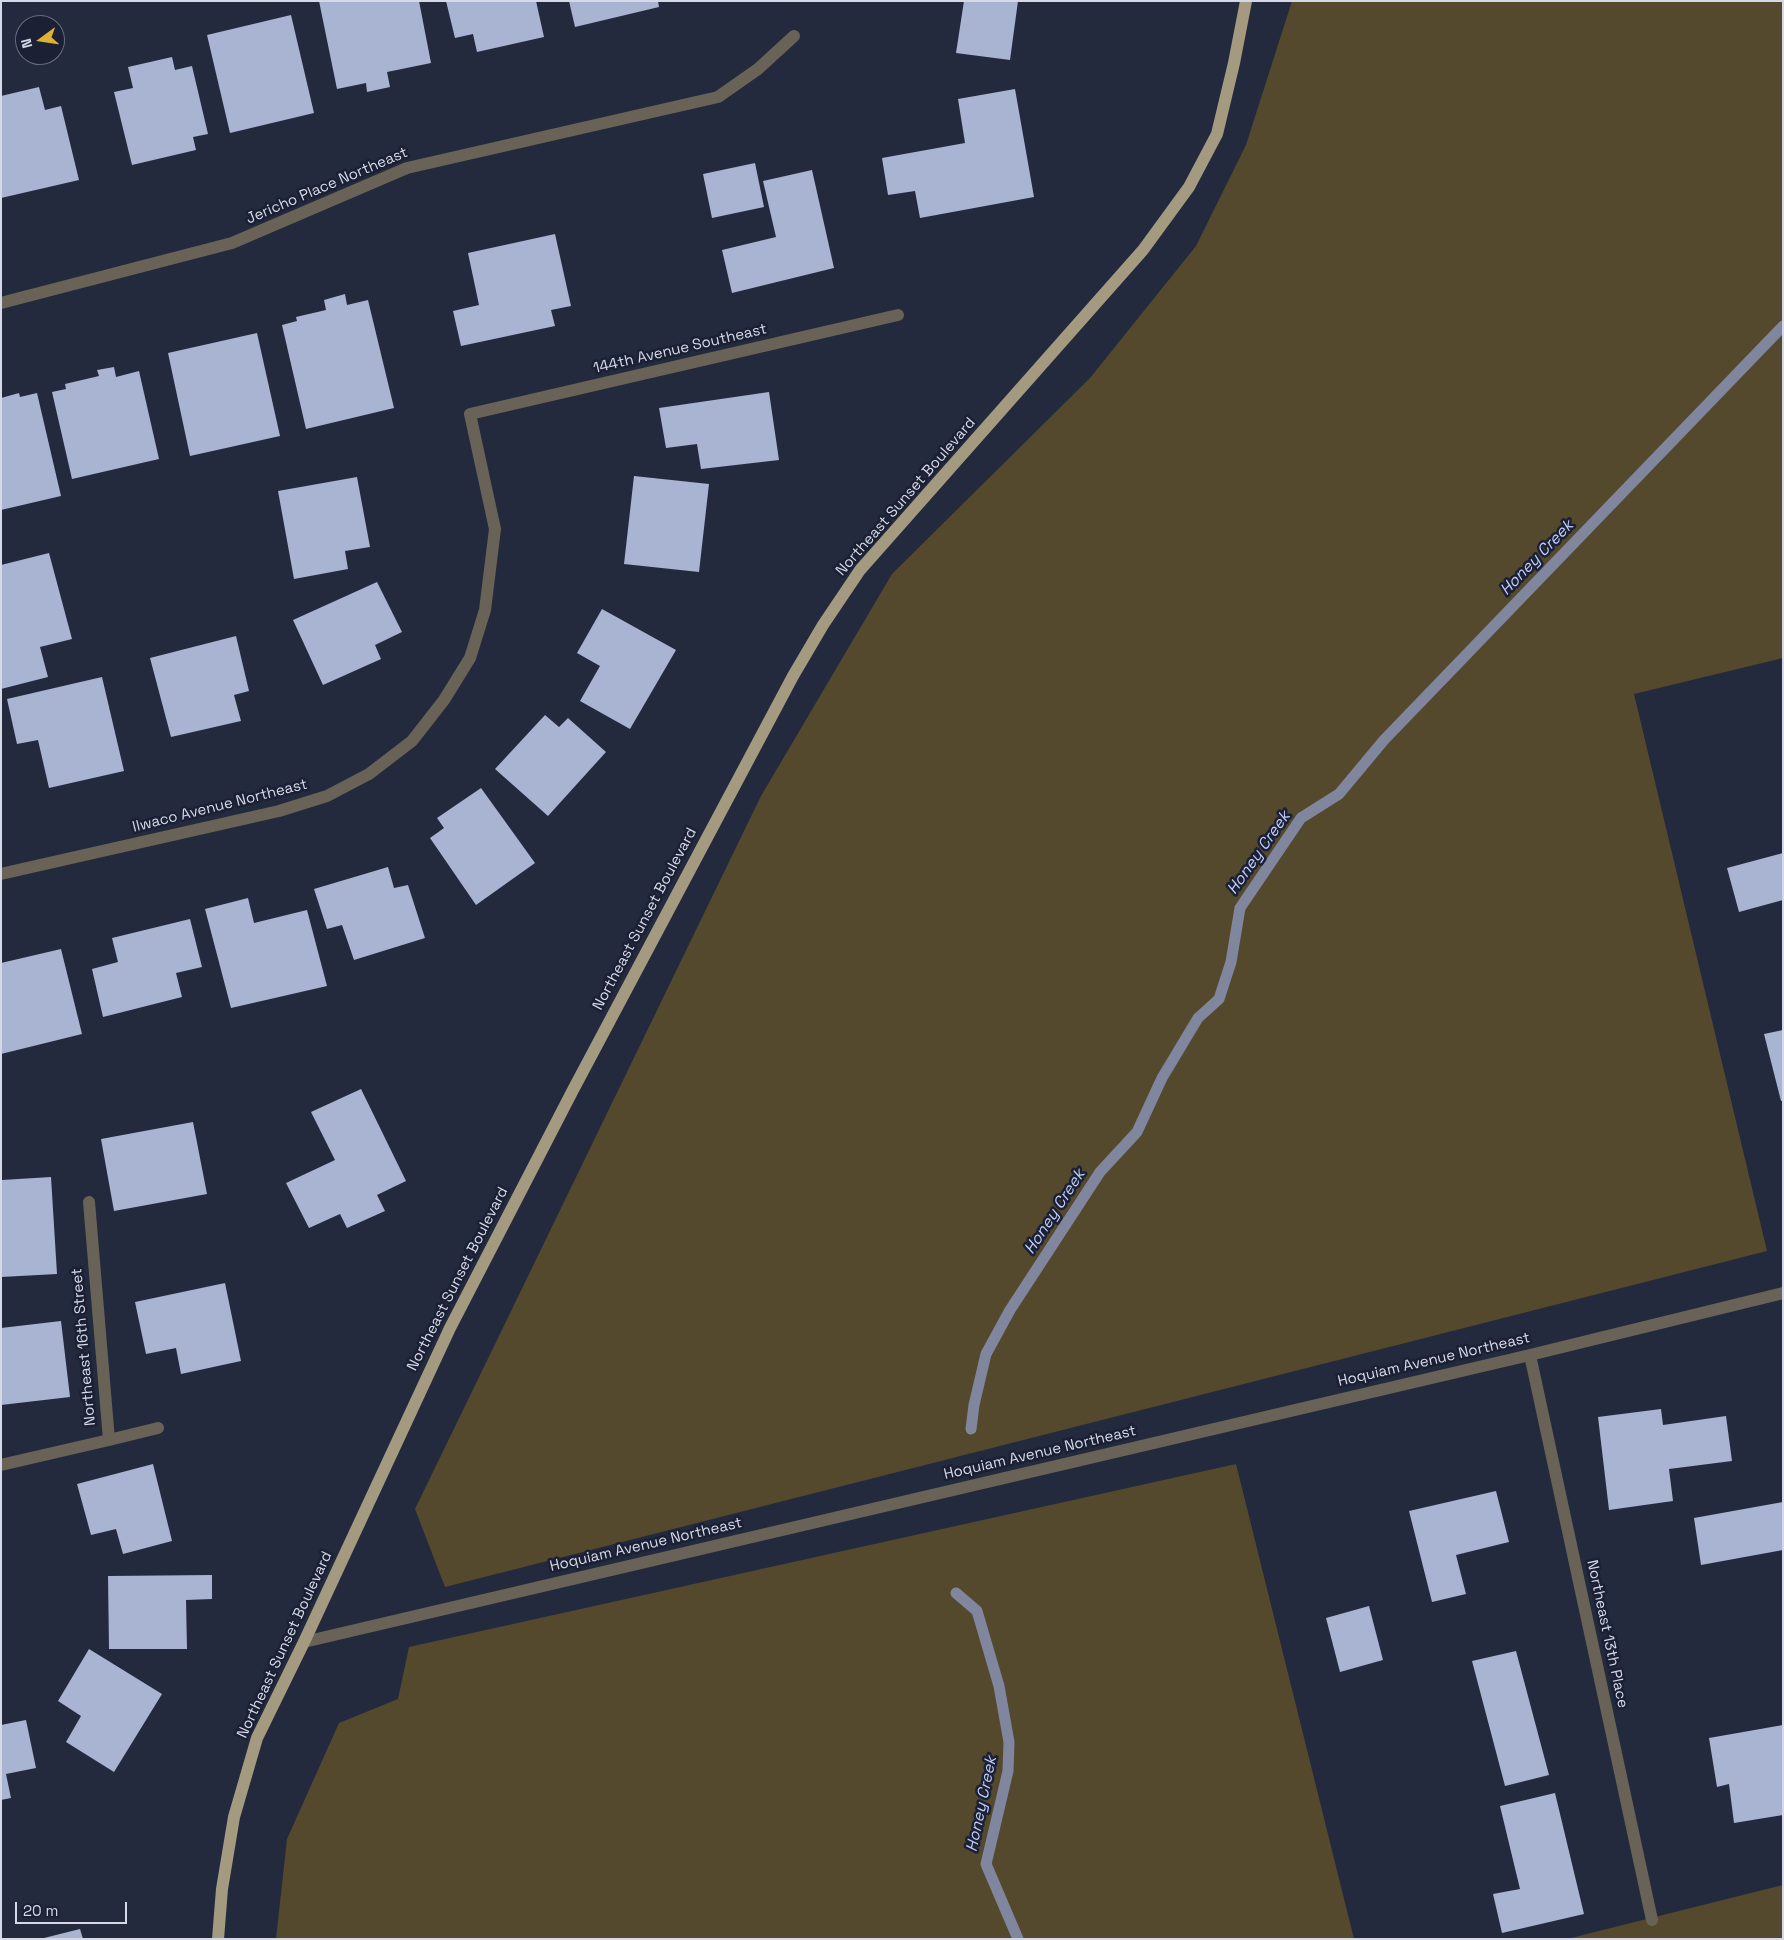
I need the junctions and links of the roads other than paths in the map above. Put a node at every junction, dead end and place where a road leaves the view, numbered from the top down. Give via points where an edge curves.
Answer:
1 (1246, 1) edge
2 (794, 36) dead end
3 (1, 303) edge
4 (898, 315) dead end
5 (470, 414) joint
6 (1, 874) edge
7 (88, 1202) dead end
8 (1783, 1293) edge
9 (1530, 1355) junction
10 (158, 1428) dead end
11 (108, 1440) junction
12 (1, 1465) edge
13 (304, 1642) junction
14 (1652, 1920) dead end
15 (218, 1939) edge

1 - 13 main road, Northeast Sunset Boulevard via 1216,134 1189,187 1143,250 860,570 793,676 577,1081 450,1328
2 - 3 street, Jericho Place Northeast via 758,69 718,96 406,168 232,243
4 - 5 street, 144th Avenue Southeast
5 - 6 street, Ilwaco Avenue Northeast via 495,529 484,610 470,658 444,700 412,741 369,774 327,796 279,811
7 - 11 street, Northeast 16th Street
8 - 9 street, Hoquiam Avenue Northeast
9 - 13 street, Hoquiam Avenue Northeast
9 - 14 street, Northeast 13th Place
10 - 11 street
11 - 12 street, Northeast 16th Street
13 - 15 main road, Northeast Sunset Boulevard via 257,1738 234,1817 222,1889

